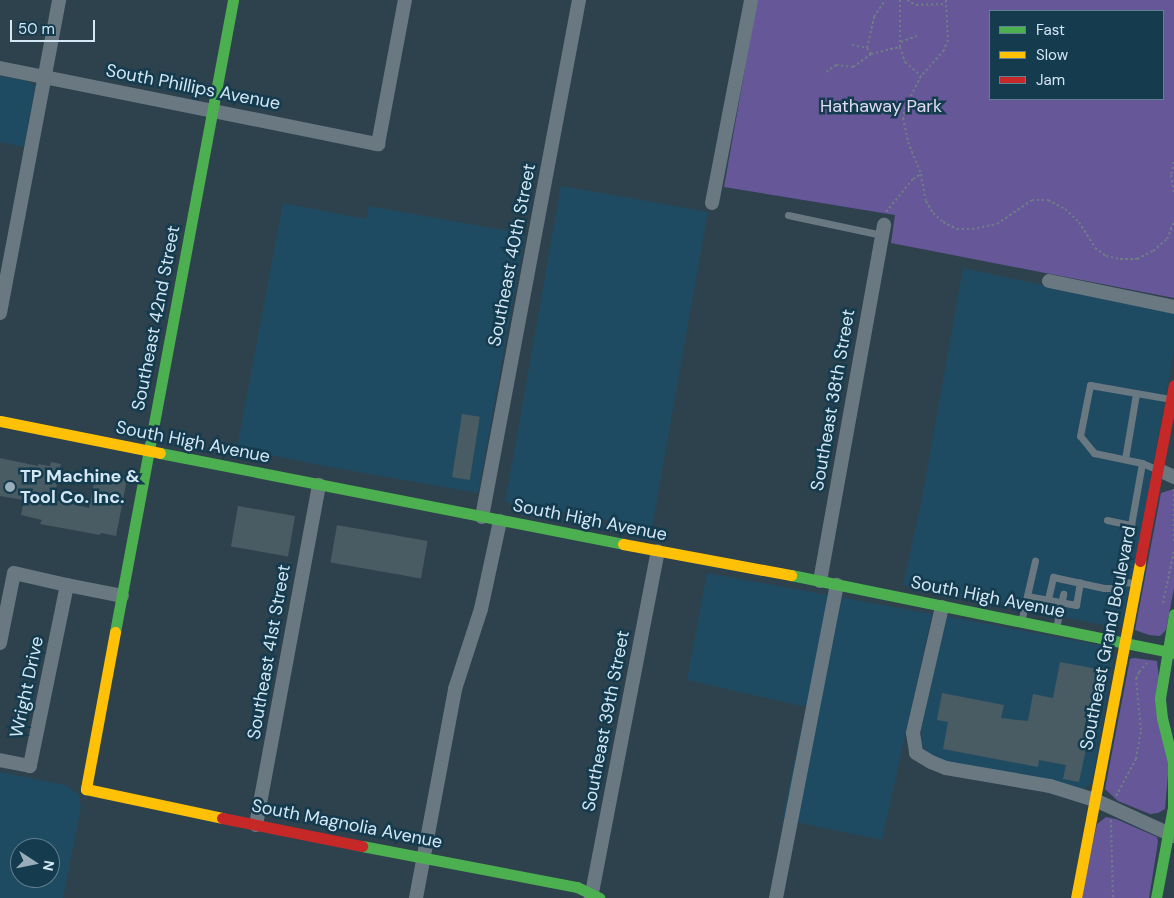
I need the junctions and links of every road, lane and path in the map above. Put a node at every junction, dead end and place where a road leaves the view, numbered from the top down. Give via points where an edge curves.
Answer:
1 (59, 0) edge
2 (233, 0) edge
3 (405, 0) edge
4 (578, 0) edge
5 (751, 0) edge
6 (885, 0) edge
7 (900, 0) edge
8 (907, 0) edge
9 (946, 0) edge
10 (946, 4) junction
11 (917, 36) dead end
12 (901, 42) junction
13 (852, 45) dead end
14 (900, 47) junction
15 (867, 48) junction
16 (871, 54) junction
17 (0, 68) edge
18 (826, 72) dead end
19 (44, 76) junction
20 (921, 76) junction
21 (213, 110) junction
22 (1174, 162) edge
23 (921, 174) junction
24 (1174, 193) edge
25 (712, 203) dead end
26 (788, 214) dead end
27 (1174, 222) edge
28 (883, 230) junction
29 (1049, 281) dead end
30 (1174, 307) edge
31 (0, 313) edge
32 (1174, 385) edge
33 (1136, 394) junction
34 (1171, 400) junction
35 (0, 421) edge
36 (149, 451) junction
37 (1124, 459) junction
38 (1142, 463) junction
39 (1159, 470) junction
40 (1174, 477) edge
41 (319, 485) junction
42 (1174, 489) edge
43 (482, 517) junction
44 (1107, 520) dead end
45 (500, 521) junction
46 (1174, 544) edge
47 (658, 551) junction
48 (1174, 552) edge
49 (1035, 561) dead end
50 (820, 581) junction
51 (1080, 582) junction
52 (1137, 583) junction
53 (67, 585) junction
54 (838, 585) junction
55 (122, 596) junction
56 (1027, 596) junction
57 (1062, 598) junction
58 (1048, 599) junction
59 (1162, 605) dead end
60 (942, 606) junction
61 (1174, 614) edge
62 (1021, 622) junction
63 (1056, 629) junction
64 (1125, 642) junction
65 (0, 643) edge
66 (1152, 649) junction
67 (1170, 652) edge
68 (0, 760) edge
69 (86, 789) joint
70 (1095, 800) junction
71 (1112, 808) junction
72 (256, 825) junction
73 (1171, 835) edge
74 (424, 856) junction
75 (594, 897) edge
76 (416, 898) edge
77 (776, 898) edge
78 (1076, 898) edge
79 (1113, 898) edge
80 (1156, 898) edge

1 - 19 street
2 - 21 street, Southeast 42nd Street
3 - 21 street, South Phillips Avenue via 378,144
4 - 43 street, Southeast 40th Street
5 - 25 street
6 - 15 path via 874,17
7 - 12 path
8 - 10 path via 916,5
9 - 10 path
10 - 20 path via 948,40 944,50
11 - 12 path
12 - 14 path
13 - 15 path
14 - 16 path
14 - 20 path via 905,62
15 - 16 path
16 - 18 path via 853,67 836,65
17 - 19 street, South Phillips Avenue
19 - 21 street, South Phillips Avenue
19 - 31 street
20 - 23 path via 903,118 908,142
21 - 36 street, Southeast 42nd Street
22 - 24 path via 1171,175
23 - 27 path via 926,201 933,213 957,229 997,224 1032,200 1048,200 1079,222 1096,248 1106,256 1120,259 1137,258 1153,252 1167,239
23 - 28 path via 889,206
26 - 28 lane
28 - 50 street, Southeast 38th Street
29 - 30 street
32 - 34 street, Southeast Grand Boulevard
33 - 34 lane
33 - 37 lane
33 - 37 lane via 1090,385 1080,436 1094,453
34 - 39 street, Southeast Grand Boulevard
35 - 36 street, South High Avenue
36 - 41 street, South High Avenue
36 - 55 street, Southeast 42nd Street
37 - 38 lane
38 - 39 lane
38 - 44 lane via 1131,524
39 - 40 street
39 - 52 street, Southeast Grand Boulevard
41 - 43 street, South High Avenue
41 - 72 street, Southeast 41st Street
42 - 46 path
43 - 45 street, South High Avenue
45 - 47 street, South High Avenue
45 - 74 street via 480,609 456,689
47 - 50 street, South High Avenue
47 - 75 street, Southeast 39th Street
48 - 59 path
49 - 56 lane
50 - 54 street, South High Avenue
51 - 52 lane via 1104,588 1113,588 1123,582
51 - 57 lane via 1076,605
51 - 58 lane via 1053,576
52 - 64 street, Southeast Grand Boulevard
53 - 55 street, Wright Drive
53 - 65 street, Wright Drive via 14,573
53 - 68 street, Wright Drive via 30,766
54 - 60 street, South High Avenue
54 - 77 street
55 - 69 street, Southeast 42nd Street
56 - 58 lane
56 - 62 lane
57 - 58 lane
57 - 63 lane
60 - 62 street, South High Avenue
60 - 70 street via 914,733 916,753 946,768 1050,786
61 - 67 street
62 - 63 street, South High Avenue
63 - 64 street, South High Avenue
64 - 66 street, South High Avenue
64 - 70 street, Southeast Grand Boulevard
66 - 67 street, South High Avenue
66 - 71 path via 1148,662 1136,679 1141,730 1136,759 1116,794
67 - 73 street via 1160,698 1173,762
69 - 72 street, South Magnolia Avenue
70 - 71 street
70 - 78 street, Southeast Grand Boulevard
71 - 73 street
71 - 79 path
72 - 74 street, South Magnolia Avenue
73 - 80 street
74 - 75 street, South Magnolia Avenue via 577,887
74 - 76 street

